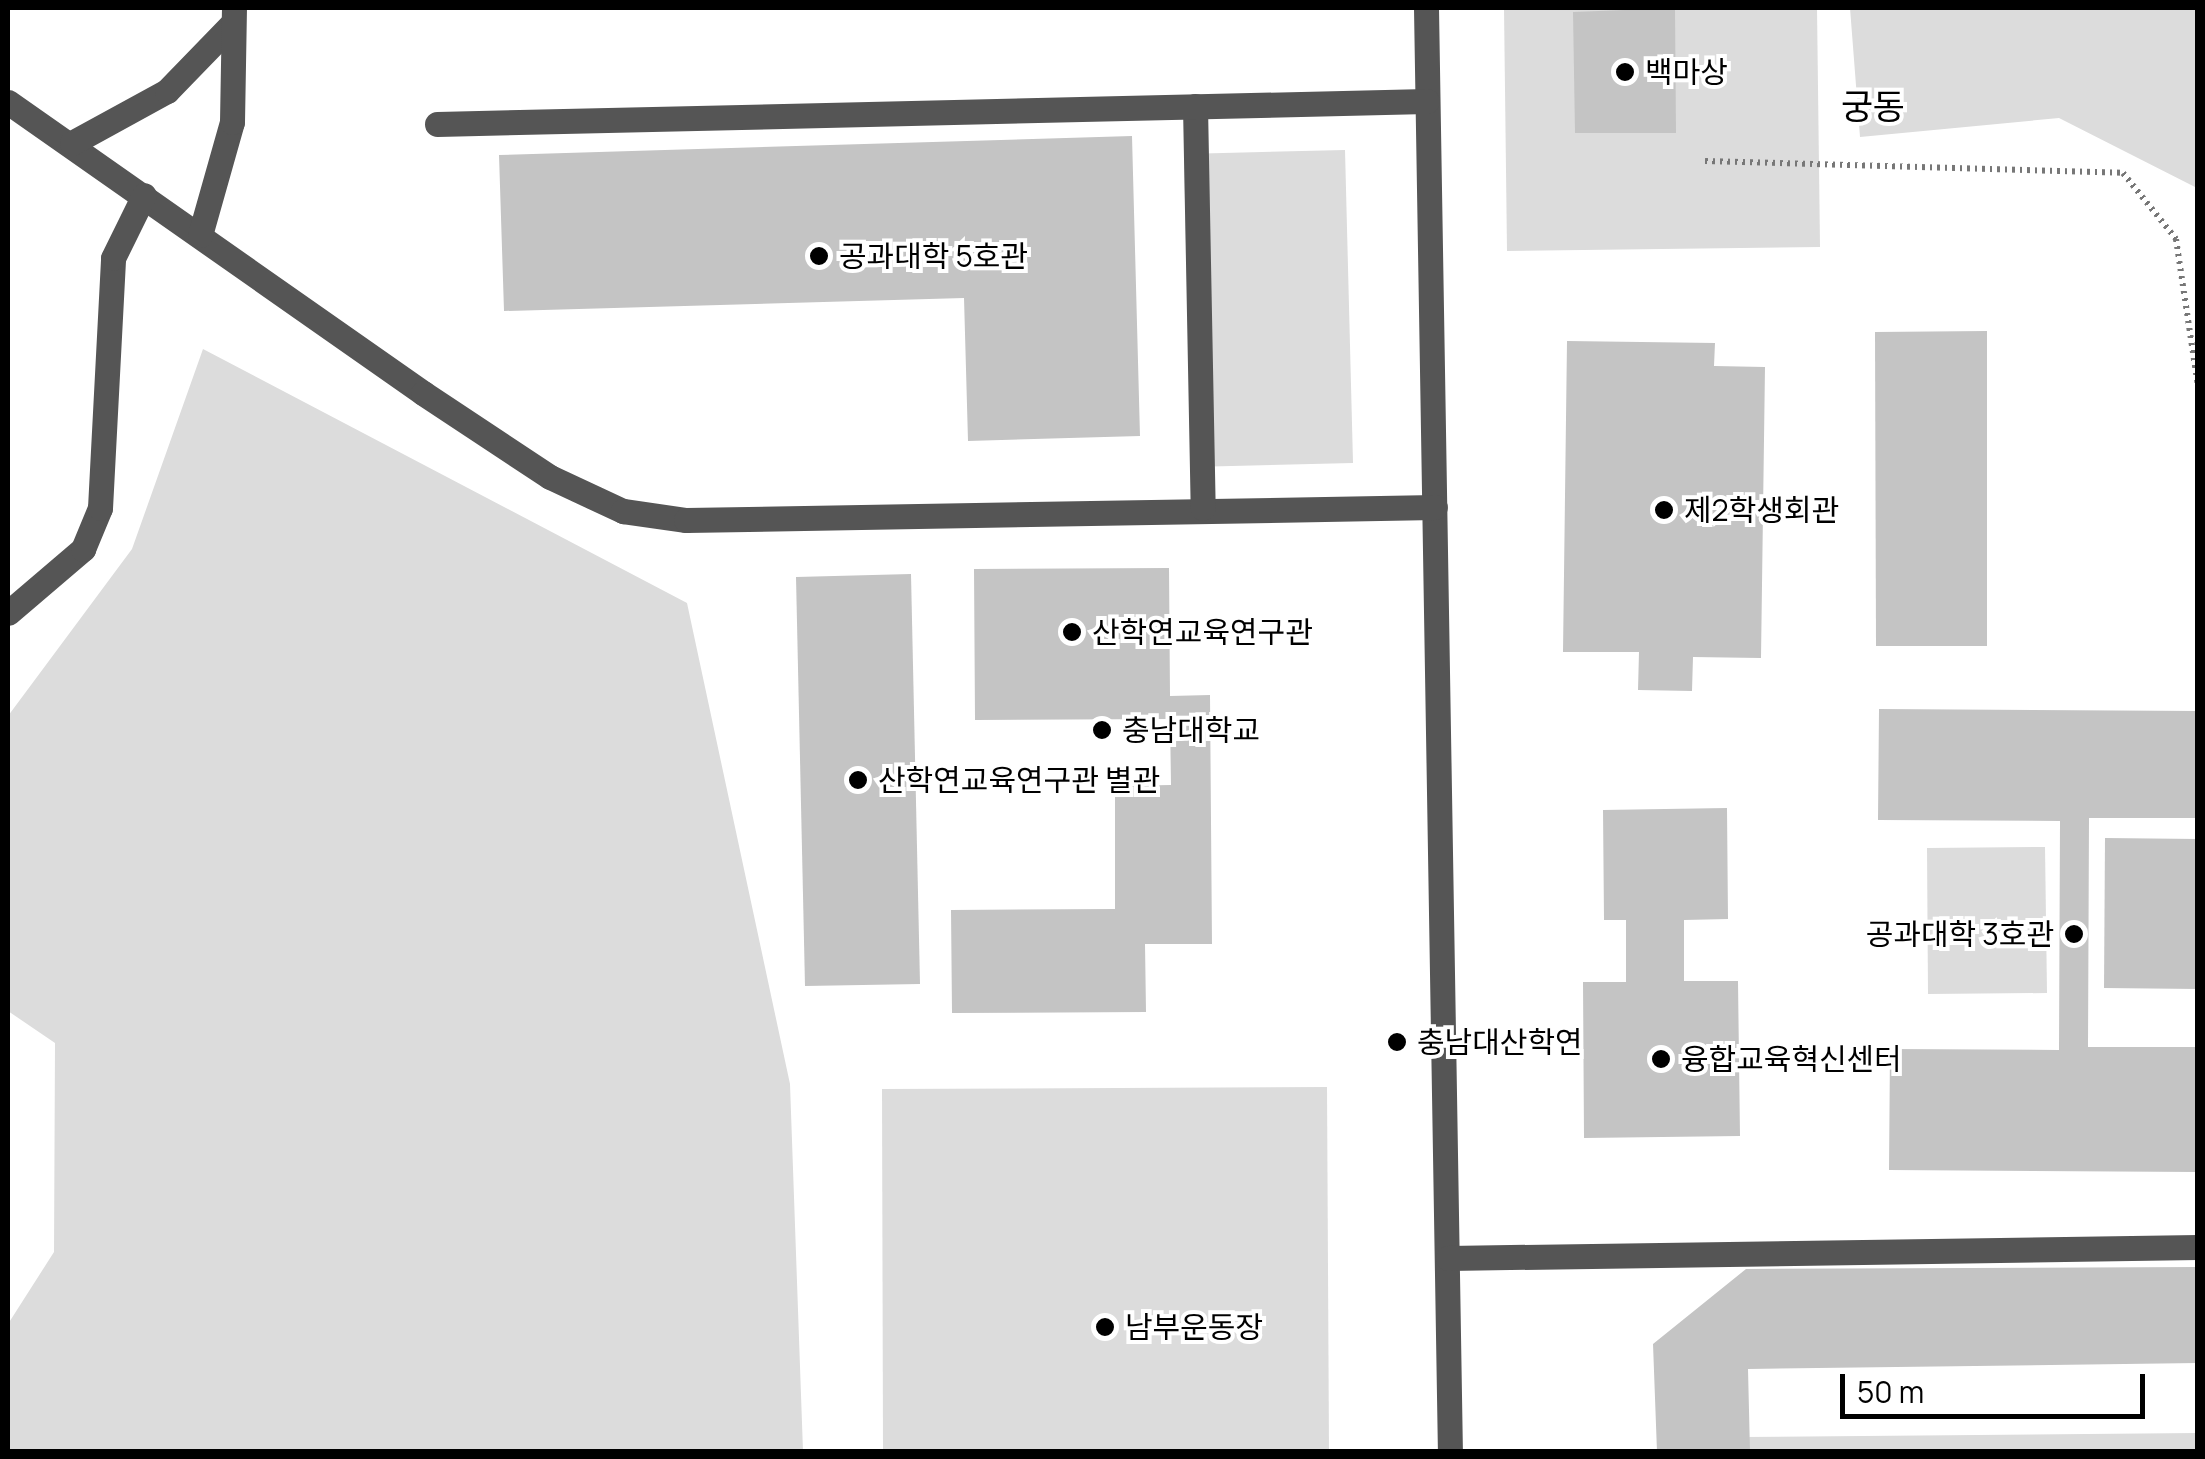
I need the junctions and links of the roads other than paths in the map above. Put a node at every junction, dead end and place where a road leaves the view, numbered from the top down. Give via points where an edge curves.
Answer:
1 (1426, 8) edge
2 (233, 16) edge
3 (1427, 101) junction
4 (8, 102) edge
5 (1195, 106) junction
6 (437, 124) dead end
7 (72, 143) junction
8 (144, 195) junction
9 (200, 235) junction
10 (1435, 506) junction
11 (1203, 508) junction
12 (8, 613) edge
13 (2198, 1247) edge
14 (1448, 1258) junction
15 (1450, 1452) edge

1 - 3 street
2 - 7 street via 167,91
2 - 9 street via 232,122
3 - 5 street
3 - 10 street
4 - 7 street
5 - 6 street
5 - 11 street
7 - 8 street
8 - 9 street
8 - 12 street via 110,274 100,508 83,549
9 - 11 street via 550,477 623,511 686,520
10 - 11 street
10 - 14 street
13 - 14 street
14 - 15 street

